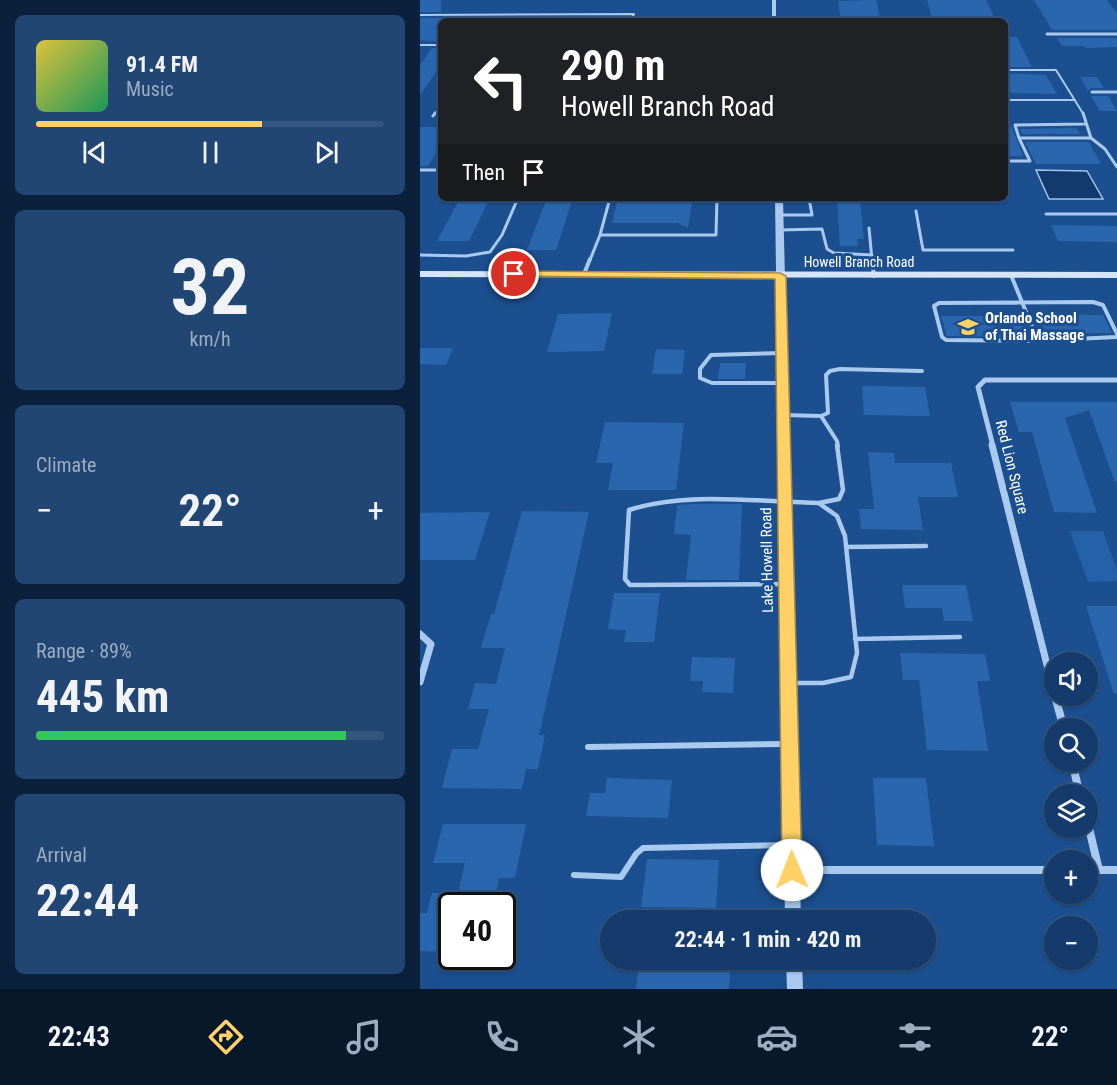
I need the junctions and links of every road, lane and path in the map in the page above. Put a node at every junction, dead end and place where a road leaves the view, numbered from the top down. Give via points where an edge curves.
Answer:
1 (774, 0) edge
2 (503, 14) junction
3 (420, 15) edge
4 (501, 18) edge
5 (632, 18) edge
6 (774, 18) edge
7 (1047, 34) dead end
8 (1117, 34) edge
9 (420, 45) edge
10 (438, 45) edge
11 (1008, 70) edge
12 (1092, 92) dead end
13 (1117, 92) edge
14 (1008, 100) edge
15 (1075, 100) junction
16 (1085, 124) junction
17 (1019, 138) junction
18 (1091, 138) junction
19 (1008, 162) edge
20 (1117, 167) edge
21 (420, 170) edge
22 (438, 170) edge
23 (517, 201) edge
24 (609, 201) edge
25 (717, 201) edge
26 (779, 201) edge
27 (810, 201) edge
28 (916, 211) dead end
29 (1046, 213) dead end
30 (779, 214) junction
31 (1117, 214) edge
32 (869, 228) dead end
33 (779, 230) junction
34 (600, 235) junction
35 (1013, 250) dead end
36 (420, 255) edge
37 (872, 255) junction
38 (420, 274) edge
39 (584, 274) junction
40 (1011, 275) junction
41 (780, 276) junction
42 (874, 276) junction
43 (1117, 276) edge
44 (1023, 303) junction
45 (1117, 335) edge
46 (1037, 339) junction
47 (781, 353) junction
48 (922, 371) dead end
49 (1117, 380) edge
50 (781, 383) junction
51 (782, 416) junction
52 (821, 416) junction
53 (784, 501) junction
54 (816, 502) junction
55 (926, 546) dead end
56 (846, 547) junction
57 (786, 584) junction
58 (420, 634) edge
59 (960, 637) dead end
60 (855, 639) junction
61 (1044, 652) edge
62 (420, 682) edge
63 (788, 683) junction
64 (789, 744) junction
65 (588, 747) dead end
66 (1091, 838) edge
67 (791, 845) junction
68 (792, 870) junction
69 (1044, 870) edge
70 (1099, 870) joint
71 (1117, 870) edge
72 (574, 875) dead end
73 (793, 910) edge
74 (794, 970) edge
75 (795, 989) edge

1 - 6 street
2 - 3 lane
2 - 4 lane
2 - 5 lane via 634,14
7 - 8 street
9 - 10 lane
11 - 15 lane via 1056,70
12 - 13 street
14 - 15 lane
15 - 16 lane
16 - 17 lane via 1015,124
16 - 18 lane
17 - 18 lane
17 - 19 lane via 1030,161
18 - 20 lane via 1105,149
21 - 22 lane
23 - 36 lane via 492,251 482,255
24 - 34 lane
25 - 34 lane via 716,235
26 - 30 street, Lake Howell Road
27 - 30 lane via 812,215
28 - 35 lane via 923,250
29 - 31 lane
30 - 33 street, Lake Howell Road
32 - 37 lane
33 - 37 lane via 822,229 827,249 834,253
33 - 41 street, Lake Howell Road
34 - 39 lane
37 - 42 lane
38 - 39 main road, Howell Branch Road
39 - 41 main road, Howell Branch Road
40 - 42 main road, Howell Branch Road
40 - 43 main road, Howell Branch Road
40 - 44 lane
41 - 42 main road, Howell Branch Road
41 - 47 street, Lake Howell Road
44 - 45 lane via 1103,305
44 - 46 lane
44 - 46 lane via 934,306 946,340
45 - 46 lane
47 - 50 street, Lake Howell Road
47 - 50 lane via 711,355 700,369 700,378 712,383
48 - 52 lane via 830,371 826,375 828,413
49 - 61 street, Red Lion Square via 985,380 978,387
50 - 51 street, Lake Howell Road
51 - 52 lane
51 - 53 street, Lake Howell Road
52 - 54 lane via 836,437 843,490 838,499
53 - 54 lane
53 - 57 street, Lake Howell Road
53 - 57 lane via 638,505 629,510 626,579 630,585
54 - 56 lane via 831,508 841,522
55 - 56 lane
56 - 60 lane
57 - 63 street, Lake Howell Road
58 - 62 street via 431,644
59 - 60 lane
60 - 63 lane via 857,653 851,676 823,683
63 - 64 street, Lake Howell Road
64 - 65 lane
64 - 67 street, Lake Howell Road
66 - 70 street
67 - 68 street, Lake Howell Road
67 - 72 lane via 643,848 632,857 629,869 621,877
68 - 69 street
68 - 73 street, Lake Howell Road
70 - 71 street
74 - 75 street

